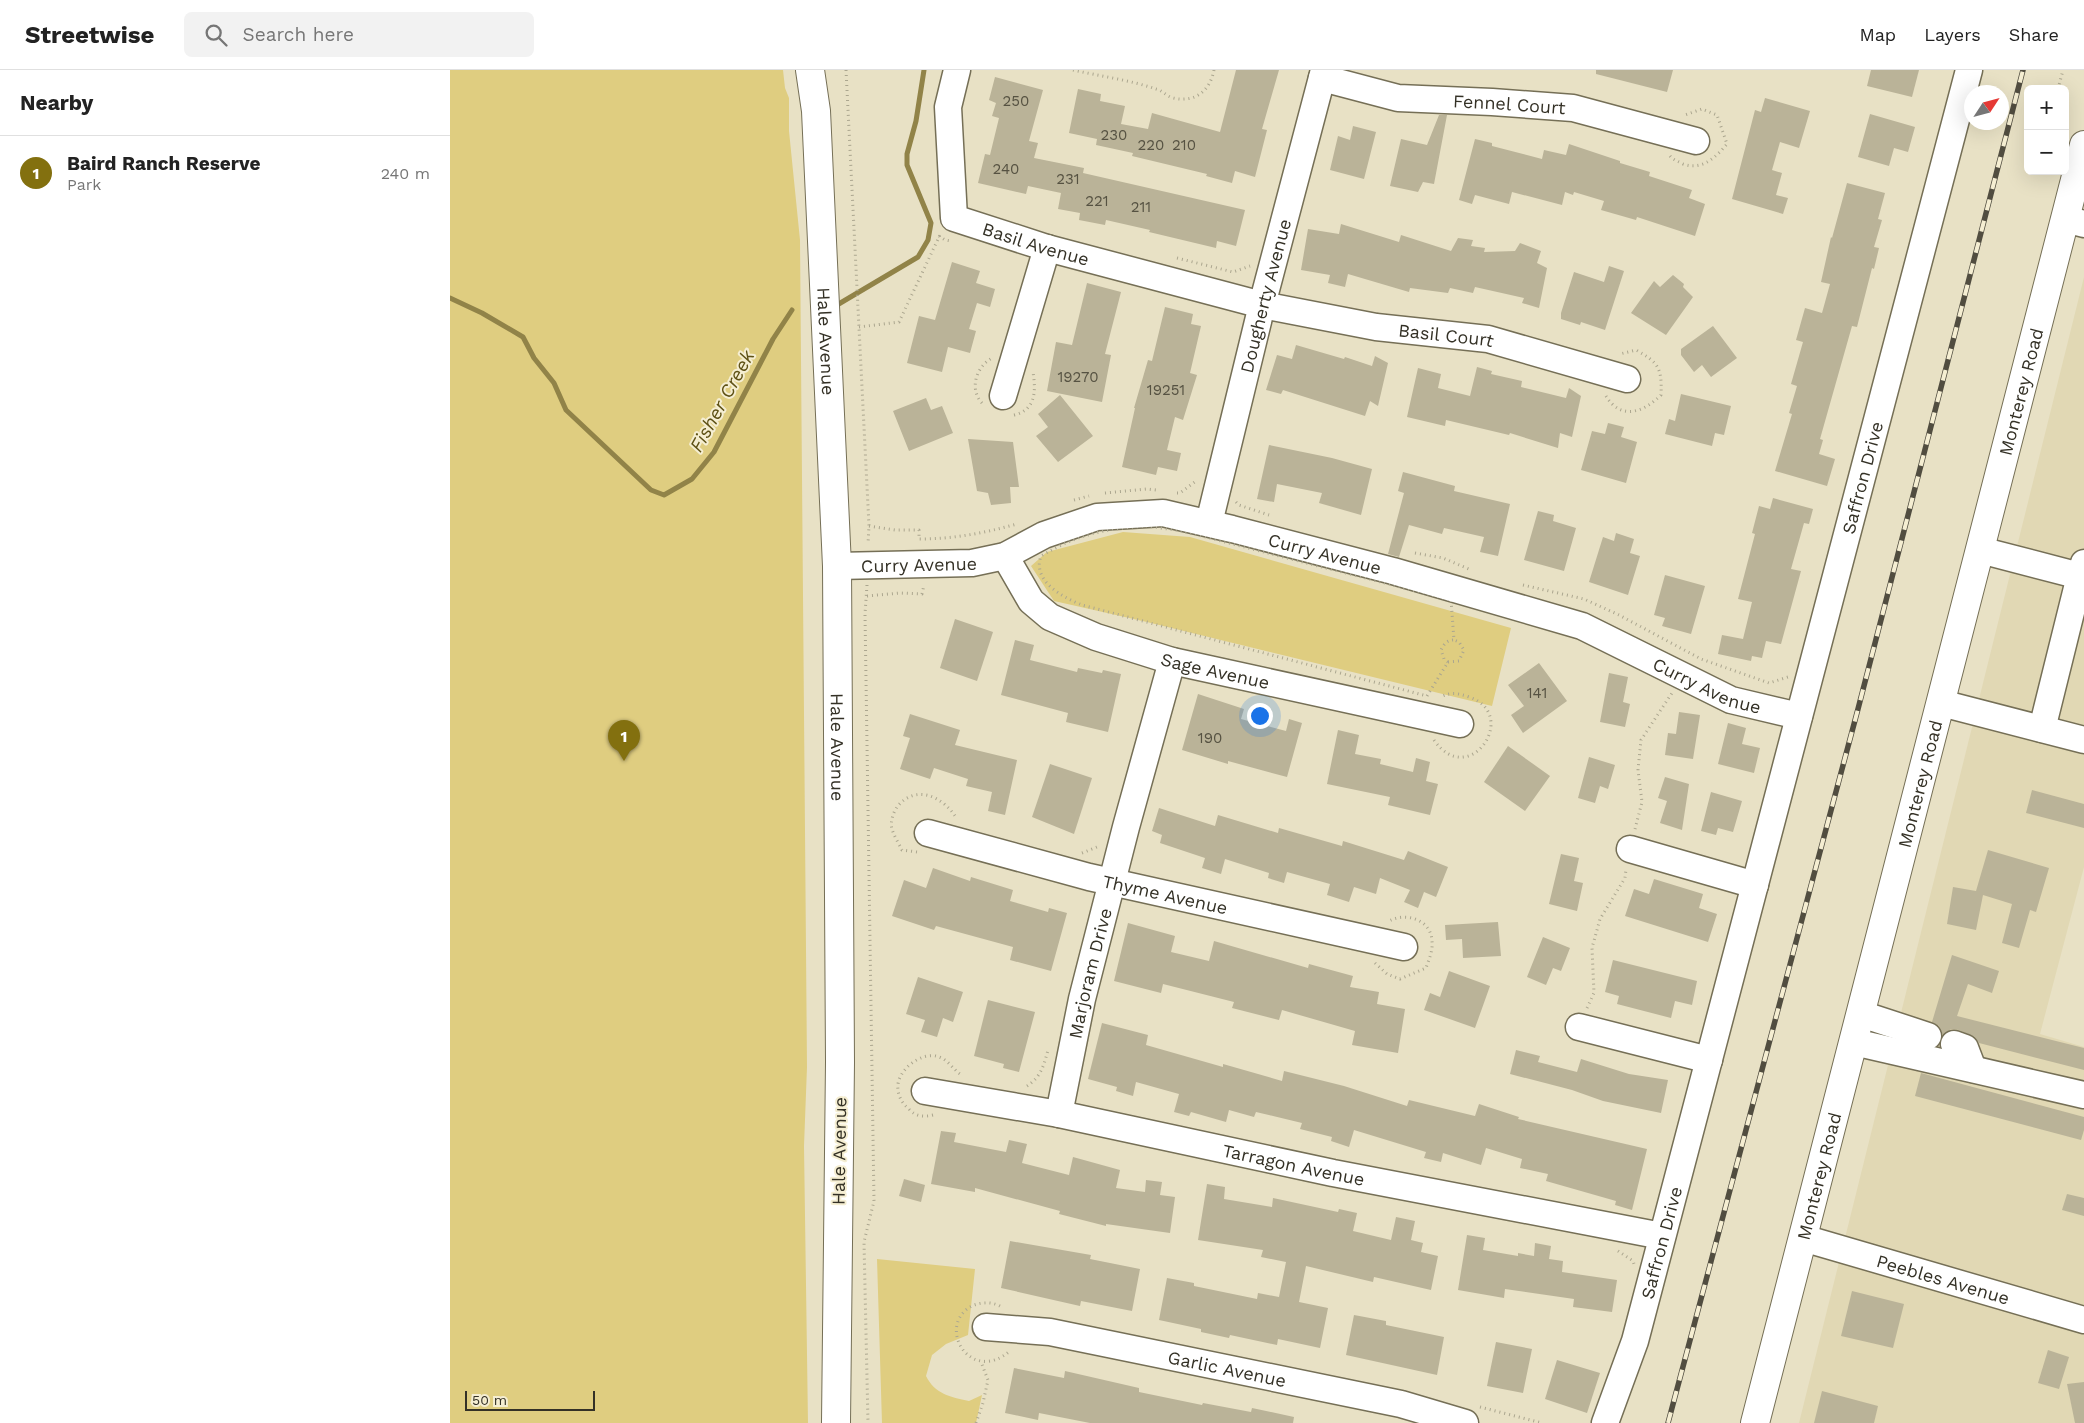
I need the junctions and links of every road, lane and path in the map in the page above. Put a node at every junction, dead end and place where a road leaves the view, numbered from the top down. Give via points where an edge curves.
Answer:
1 (810, 70) edge
2 (846, 70) edge
3 (957, 70) edge
4 (1072, 70) edge
5 (1214, 70) edge
6 (1969, 70) edge
7 (2063, 70) edge
8 (1323, 74) edge
9 (2059, 85) edge
10 (1682, 116) dead end
11 (1696, 141) dead end
12 (2084, 145) edge
13 (1666, 150) dead end
14 (2074, 221) edge
15 (951, 232) junction
16 (1047, 248) junction
17 (1168, 256) dead end
18 (1234, 272) dead end
19 (1262, 306) junction
20 (859, 327) junction
21 (1618, 354) dead end
22 (999, 355) dead end
23 (1032, 368) dead end
24 (1627, 379) dead end
25 (1603, 390) dead end
26 (999, 405) junction
27 (1199, 472) dead end
28 (1164, 491) dead end
29 (1172, 492) dead end
30 (1100, 494) dead end
31 (1092, 495) dead end
32 (1233, 499) dead end
33 (1070, 501) dead end
34 (1274, 516) dead end
35 (1019, 523) dead end
36 (1210, 524) junction
37 (1980, 550) junction
38 (1406, 552) dead end
39 (1005, 556) junction
40 (837, 566) junction
41 (2082, 570) edge
42 (1475, 571) dead end
43 (1519, 584) dead end
44 (867, 596) dead end
45 (1451, 600) junction
46 (1459, 602) dead end
47 (1454, 640) junction
48 (2075, 640) edge
49 (1172, 661) junction
50 (1448, 662) junction
51 (1790, 676) dead end
52 (1941, 703) junction
53 (1799, 716) junction
54 (1460, 724) dead end
55 (2042, 729) junction
56 (2084, 740) edge
57 (928, 833) dead end
58 (1630, 849) dead end
59 (1112, 882) junction
60 (1755, 885) junction
61 (1404, 948) dead end
62 (1860, 1014) junction
63 (1579, 1027) dead end
64 (1918, 1041) junction
65 (1854, 1042) junction
66 (1954, 1044) dead end
67 (1709, 1060) junction
68 (1973, 1069) junction
69 (925, 1091) dead end
70 (2084, 1095) edge
71 (1059, 1114) junction
72 (1662, 1236) junction
73 (1803, 1238) junction
74 (1612, 1249) dead end
75 (1635, 1268) dead end
76 (2084, 1320) edge
77 (986, 1327) dead end
78 (980, 1361) dead end
79 (1399, 1414) edge
80 (836, 1423) edge
81 (868, 1423) edge
82 (976, 1423) edge
83 (1465, 1423) edge
84 (1605, 1423) edge
85 (1755, 1423) edge

1 - 40 main road, Hale Avenue via 816,111
2 - 20 path
3 - 15 street via 948,107
4 - 5 path via 1186,99 1203,93 1212,83
6 - 53 street, Saffron Drive
7 - 9 path
8 - 11 street, Fennel Court via 1398,98 1573,108
8 - 19 street, Dougherty Avenue
10 - 13 path via 1702,109 1717,115 1727,144 1716,157 1691,167 1672,159
12 - 14 main road, Monterey Road
14 - 37 main road, Monterey Road
15 - 16 street, Basil Avenue
15 - 20 path via 899,322
16 - 19 street, Basil Avenue
16 - 26 street
17 - 18 path
19 - 24 street, Basil Court via 1376,327 1488,339
19 - 36 street, Dougherty Avenue
20 - 35 path via 869,526 918,530 919,539 941,539
21 - 25 path via 1636,350 1654,360 1662,378 1661,395 1651,406 1625,412 1610,402
22 - 26 path via 986,361 978,372 975,385 978,399
23 - 26 path via 1036,396 1028,407 1016,415
27 - 29 path via 1196,482 1180,494
28 - 30 path via 1147,489
31 - 33 path
32 - 34 path via 1239,505
36 - 39 street, Curry Avenue via 1163,513 1097,517 1044,535
36 - 53 street, Curry Avenue via 1384,569 1582,626 1731,700
37 - 41 street
37 - 52 main road, Monterey Road
38 - 42 path via 1442,558
39 - 40 street, Curry Avenue via 972,563
39 - 49 street, Sage Avenue via 1031,601 1050,617 1096,638
40 - 80 main road, Hale Avenue via 840,1062
41 - 48 street
43 - 51 path via 1584,599 1701,659 1769,683
44 - 81 path via 874,1191 864,1242
45 - 46 path
45 - 47 path
45 - 50 path via 1182,530 1146,526 1084,535 1042,556 1039,563 1041,575 1049,585 1082,605 1428,696
47 - 50 path via 1449,640 1441,650
47 - 50 path via 1464,650 1459,661
48 - 55 street
49 - 54 street, Sage Avenue
49 - 59 street, Marjoram Drive
52 - 55 street
52 - 62 main road, Monterey Road
53 - 60 street, Saffron Drive
55 - 56 street
57 - 59 street, Thyme Avenue
58 - 60 street
59 - 61 street, Thyme Avenue
59 - 71 street, Marjoram Drive via 1082,999
60 - 67 street, Saffron Drive
62 - 64 street
62 - 65 main road, Monterey Road
63 - 67 street
64 - 65 street
64 - 68 street
65 - 73 main road, Monterey Road
66 - 68 street via 1965,1048
67 - 72 street, Saffron Drive
68 - 70 street
69 - 71 street, Tarragon Avenue
71 - 72 street, Tarragon Avenue via 1332,1173
72 - 84 street, Saffron Drive via 1635,1341
73 - 76 street, Peebles Avenue
73 - 85 main road, Monterey Road
74 - 75 path via 1633,1261
77 - 79 street, Garlic Avenue via 1050,1332
78 - 82 path via 988,1380
79 - 83 street, Garlic Avenue

